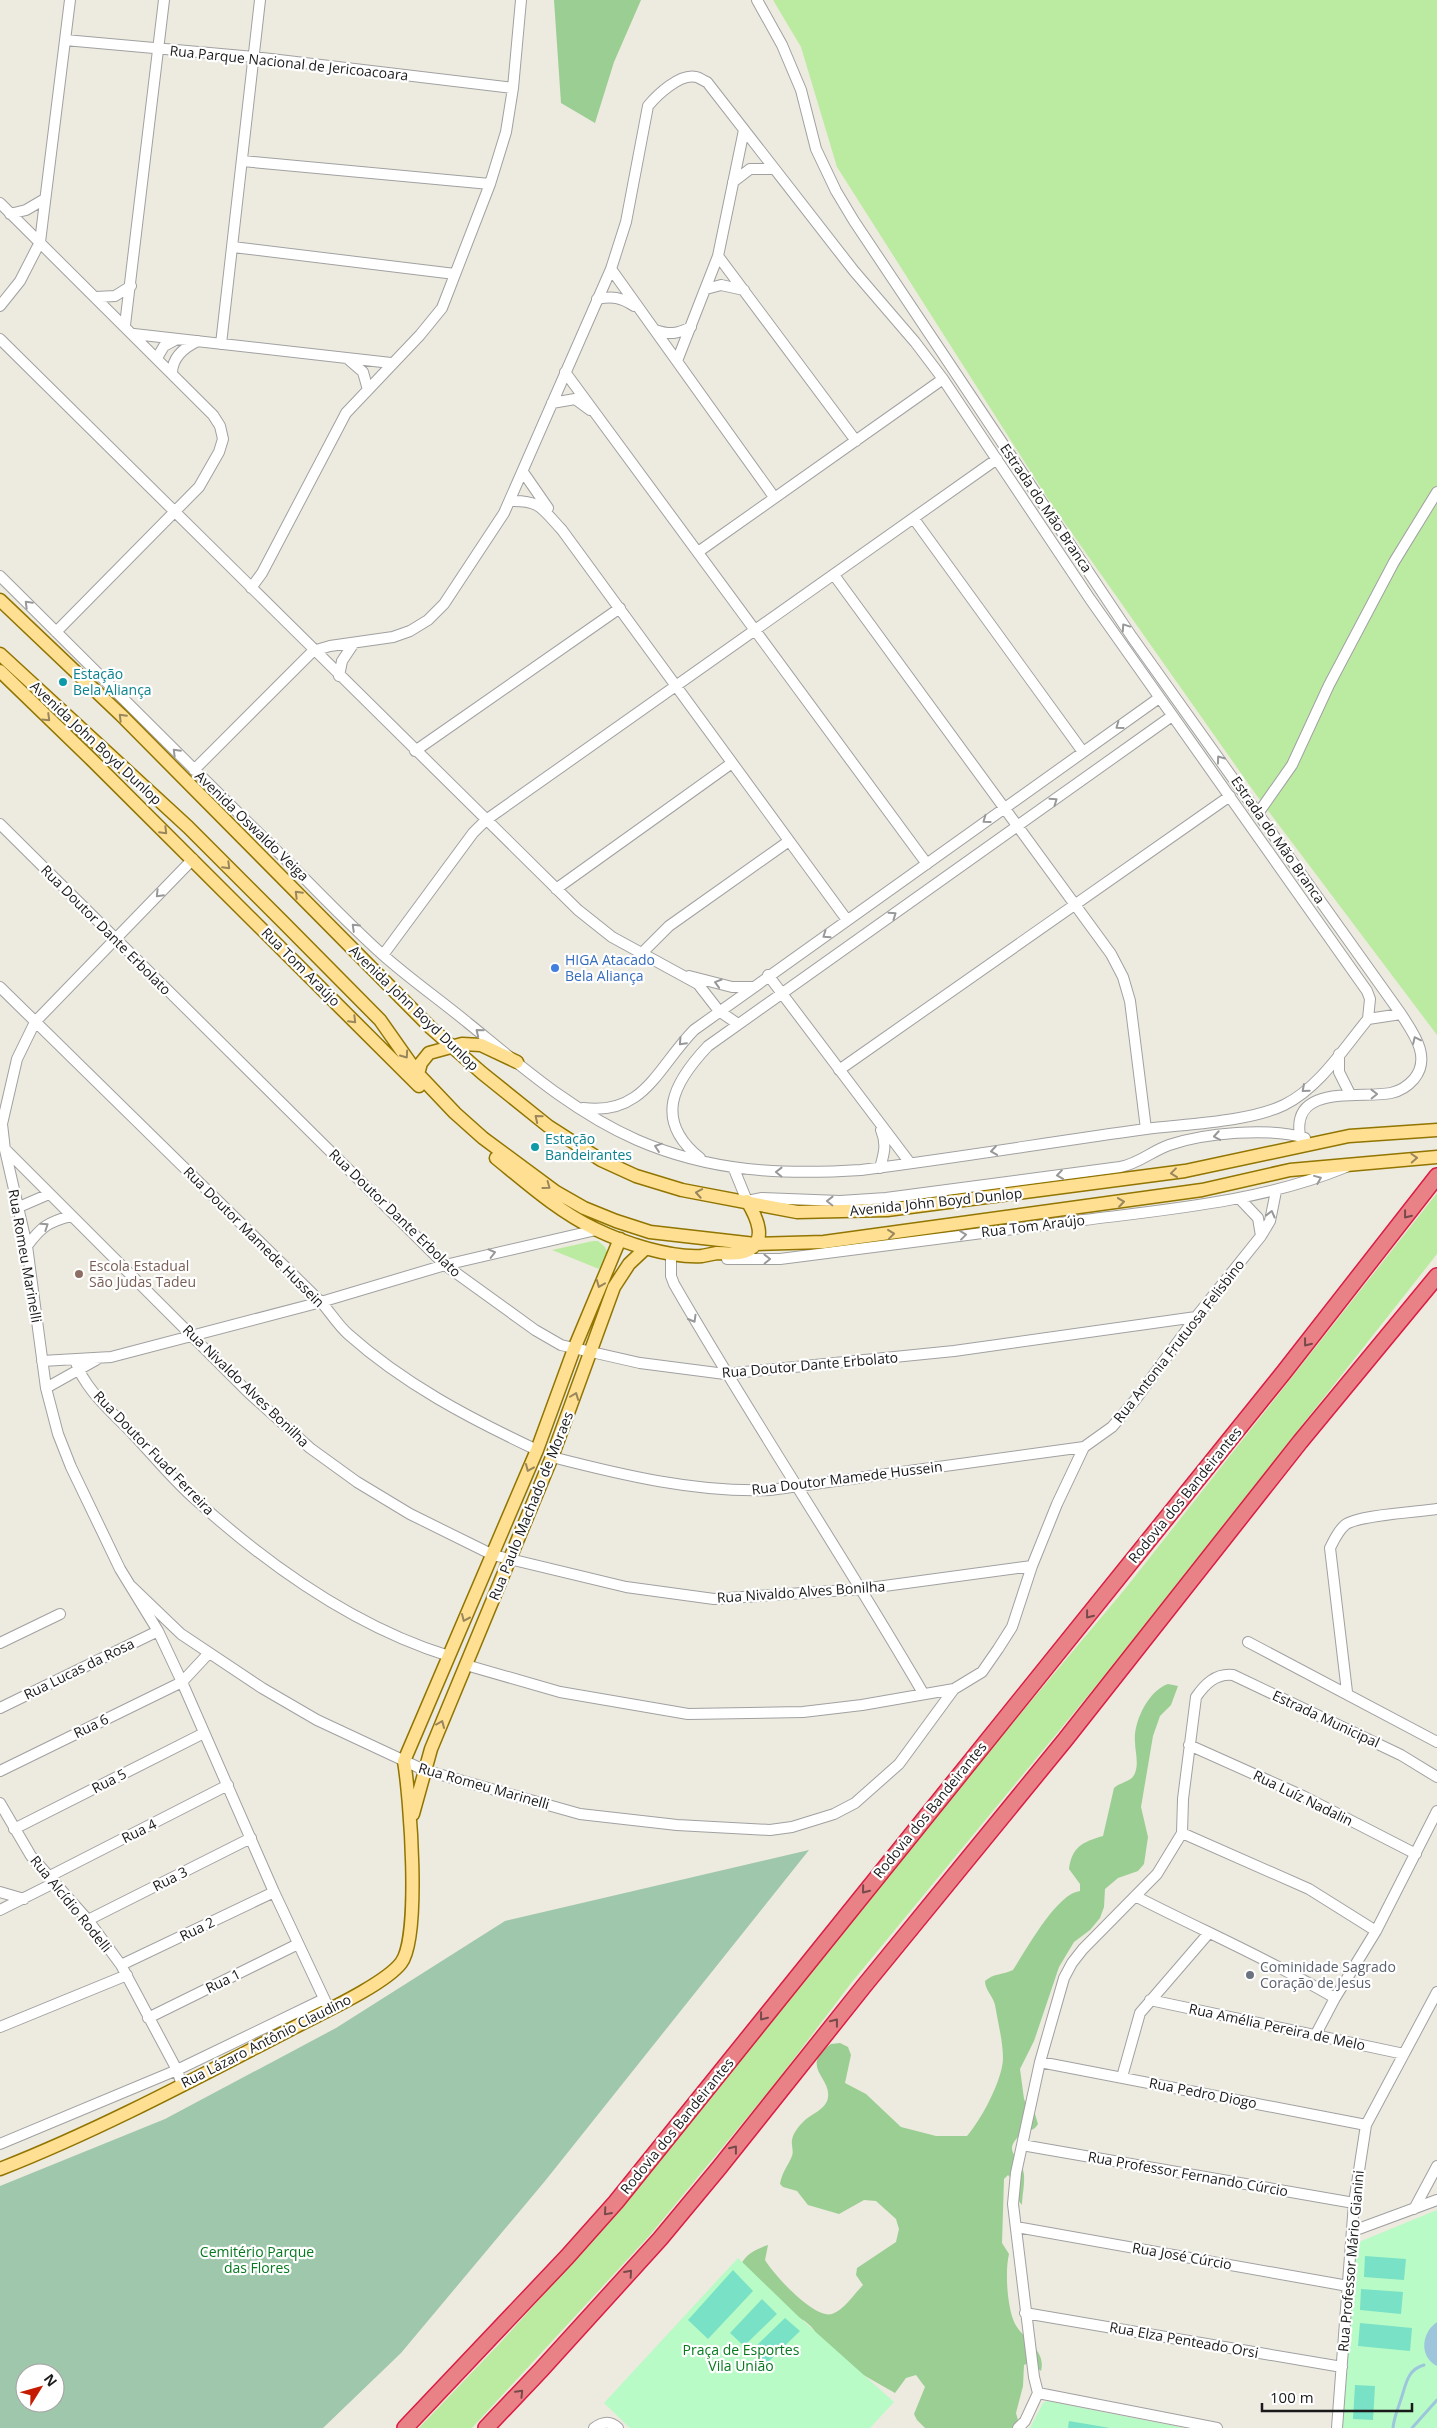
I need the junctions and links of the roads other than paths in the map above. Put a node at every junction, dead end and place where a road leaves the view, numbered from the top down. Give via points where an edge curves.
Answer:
1 (70, 0) edge
2 (164, 0) edge
3 (260, 0) edge
4 (521, 0) edge
5 (757, 0) edge
6 (65, 40) junction
7 (158, 50) junction
8 (254, 57) junction
9 (513, 88) junction
10 (744, 130) junction
11 (242, 161) junction
12 (772, 168) junction
13 (733, 182) junction
14 (490, 184) junction
15 (43, 200) junction
16 (0, 203) edge
17 (10, 214) junction
18 (40, 242) junction
19 (233, 247) junction
20 (718, 256) junction
21 (611, 269) junction
22 (455, 274) junction
23 (131, 286) junction
24 (706, 289) junction
25 (744, 290) junction
26 (96, 298) junction
27 (597, 299) junction
28 (0, 306) edge
29 (639, 309) junction
30 (125, 325) junction
31 (691, 327) junction
32 (655, 330) junction
33 (134, 334) junction
34 (178, 338) junction
35 (0, 340) edge
36 (198, 341) junction
37 (221, 344) junction
38 (157, 358) junction
39 (347, 358) junction
40 (677, 361) junction
41 (391, 363) junction
42 (172, 372) junction
43 (565, 372) junction
44 (944, 379) junction
45 (368, 390) junction
46 (552, 403) junction
47 (603, 423) junction
48 (856, 441) junction
49 (997, 459) junction
50 (522, 472) junction
51 (1027, 480) junction
52 (1437, 492) edge
53 (774, 497) junction
54 (510, 501) junction
55 (175, 512) junction
56 (914, 519) junction
57 (1040, 525) junction
58 (562, 530) junction
59 (698, 552) junction
60 (834, 575) junction
61 (0, 576) edge
62 (251, 588) junction
63 (0, 600) edge
64 (620, 608) junction
65 (754, 629) junction
66 (56, 632) junction
67 (354, 644) junction
68 (313, 651) junction
69 (0, 654) edge
70 (0, 671) edge
71 (339, 676) junction
72 (676, 686) junction
73 (1159, 698) junction
74 (1172, 716) junction
75 (415, 751) junction
76 (1083, 752) junction
77 (732, 763) junction
78 (194, 770) junction
79 (1230, 796) junction
80 (1004, 808) junction
81 (1259, 812) junction
82 (486, 820) junction
83 (0, 824) edge
84 (1017, 827) junction
85 (789, 841) junction
86 (193, 859) junction
87 (927, 864) junction
88 (556, 889) junction
89 (1076, 905) junction
90 (847, 920) junction
91 (115, 940) junction
92 (641, 954) junction
93 (383, 955) junction
94 (768, 975) junction
95 (685, 976) junction
96 (0, 987) edge
97 (752, 988) junction
98 (782, 994) junction
99 (719, 1011) junction
100 (1401, 1014) junction
101 (1368, 1019) junction
102 (35, 1022) junction
103 (738, 1024) junction
104 (451, 1046) junction
105 (1339, 1054) junction
106 (517, 1062) junction
107 (839, 1070) junction
108 (418, 1074) junction
109 (432, 1091) junction
110 (1350, 1094) junction
111 (437, 1104) junction
112 (578, 1108) junction
113 (1206, 1123) junction
114 (879, 1124) junction
115 (1146, 1129) junction
116 (1437, 1130) edge
117 (1246, 1132) junction
118 (1300, 1136) junction
119 (1316, 1141) junction
120 (5, 1150) junction
121 (488, 1152) junction
122 (502, 1153) junction
123 (1437, 1157) edge
124 (705, 1162) junction
125 (1358, 1162) junction
126 (910, 1163) junction
127 (880, 1168) junction
128 (734, 1169) junction
129 (1437, 1176) edge
130 (1276, 1191) junction
131 (49, 1194) junction
132 (1238, 1198) junction
133 (747, 1201) junction
134 (19, 1207) junction
135 (71, 1216) junction
136 (596, 1230) junction
137 (1261, 1236) junction
138 (620, 1239) junction
139 (755, 1244) junction
140 (27, 1246) junction
141 (646, 1248) junction
142 (671, 1253) junction
143 (701, 1256) junction
144 (445, 1265) junction
145 (1437, 1276) edge
146 (321, 1302) junction
147 (1196, 1317) junction
148 (191, 1335) junction
149 (574, 1349) junction
150 (591, 1352) junction
151 (99, 1358) junction
152 (75, 1360) junction
153 (42, 1361) junction
154 (78, 1371) junction
155 (725, 1374) junction
156 (46, 1388) junction
157 (1084, 1447) junction
158 (537, 1450) junction
159 (552, 1457) junction
160 (797, 1486) junction
161 (1437, 1509) edge
162 (493, 1554) junction
163 (509, 1560) junction
164 (1032, 1566) junction
165 (131, 1586) junction
166 (862, 1589) junction
167 (60, 1614) dead end
168 (158, 1631) junction
169 (180, 1634) junction
170 (0, 1642) edge
171 (1248, 1642) dead end
172 (208, 1654) junction
173 (449, 1656) junction
174 (466, 1665) junction
175 (182, 1682) junction
176 (954, 1690) junction
177 (1347, 1692) junction
178 (923, 1693) junction
179 (0, 1708) edge
180 (204, 1733) junction
181 (1437, 1742) edge
182 (1189, 1745) junction
183 (404, 1761) junction
184 (424, 1770) junction
185 (0, 1771) edge
186 (1437, 1777) edge
187 (228, 1785) junction
188 (0, 1803) edge
189 (1437, 1811) edge
190 (792, 1826) joint
191 (409, 1827) junction
192 (14, 1829) junction
193 (1182, 1833) junction
194 (251, 1838) junction
195 (1416, 1854) junction
196 (51, 1880) junction
197 (0, 1892) edge
198 (274, 1892) junction
199 (1137, 1897) junction
200 (24, 1899) junction
201 (0, 1910) edge
202 (88, 1920) junction
203 (1376, 1931) junction
204 (1208, 1934) junction
205 (298, 1944) junction
206 (121, 1966) junction
207 (127, 1975) junction
208 (1437, 1992) edge
209 (1335, 1998) junction
210 (1150, 2000) junction
211 (326, 2004) junction
212 (148, 2018) junction
213 (0, 2027) edge
214 (1316, 2034) junction
215 (1404, 2054) junction
216 (1040, 2062) junction
217 (176, 2070) junction
218 (1122, 2077) junction
219 (182, 2085) junction
220 (1366, 2125) junction
221 (0, 2144) edge
222 (1022, 2145) junction
223 (1437, 2166) edge
224 (0, 2169) edge
225 (1437, 2200) edge
226 (1354, 2203) junction
227 (1414, 2209) junction
228 (1016, 2227) junction
229 (1353, 2231) junction
230 (1348, 2286) junction
231 (1026, 2313) junction
232 (1342, 2367) junction
233 (1038, 2393) junction
234 (595, 2427) edge
235 (405, 2428) edge
236 (486, 2428) edge
237 (618, 2428) edge
238 (1018, 2428) edge
239 (1217, 2428) edge
240 (1337, 2428) edge

1 - 6 street
2 - 7 street
3 - 8 street
4 - 9 street
5 - 51 street, Estrada do Mão Branca via 801,90 816,149 836,191
6 - 7 street, Rua Parque Nacional de Jericoacoara
6 - 15 street
7 - 8 street, Rua Parque Nacional de Jericoacoara
7 - 23 street
8 - 9 street, Rua Parque Nacional de Jericoacoara
8 - 11 street
9 - 14 street via 506,132
10 - 12 street
10 - 13 street
10 - 21 street via 706,82 696,77 684,78 654,98 648,106 626,222
11 - 14 street
11 - 19 street
12 - 13 street via 750,169
12 - 44 street
13 - 20 street
14 - 22 street
15 - 17 street via 26,210
15 - 18 street
16 - 17 street
17 - 18 street
18 - 26 street
18 - 28 street via 20,281
19 - 22 street
19 - 37 street
20 - 24 street
20 - 25 street
21 - 27 street
21 - 29 street
22 - 41 street via 442,308
23 - 26 street via 115,296
23 - 30 street
24 - 25 street via 721,285
24 - 31 street
25 - 48 street
26 - 30 street
27 - 29 street via 612,296 624,299
27 - 43 street
29 - 32 street
30 - 33 street
31 - 32 street via 667,334
31 - 40 street
32 - 40 street
33 - 34 street
33 - 38 street
34 - 36 street
34 - 38 street via 164,346
35 - 55 street
36 - 37 street
36 - 42 street via 185,347
37 - 39 street
38 - 42 street
39 - 41 street
39 - 45 street via 363,372
40 - 53 street
41 - 45 street
42 - 55 street via 213,415 223,439 205,479
43 - 46 street
43 - 47 street
44 - 48 street
44 - 49 street
45 - 62 street via 346,413 262,573
46 - 47 street via 575,399
46 - 50 street
47 - 59 street
48 - 53 street
49 - 56 street
49 - 57 street
50 - 54 street
50 - 58 street
51 - 57 street
81 -> 51 street, Estrada do Mão Branca via 1132,637
52 - 81 street via 1394,562 1329,685 1292,765
53 - 59 street
54 - 58 street via 527,500 538,504
54 - 67 street via 444,604 428,620 393,637
55 - 62 street
55 - 66 street
56 - 60 street
56 - 76 street
57 - 73 street
58 - 64 street
59 - 65 street
60 - 65 street
60 - 80 street
66 -> 61 street, Avenida Oswaldo Veiga
62 - 68 street
104 -> 63 main road, Avenida John Boyd Dunlop via 121,716
64 - 72 street
64 - 75 street
65 - 72 street
65 - 87 street
78 -> 66 street, Avenida Oswaldo Veiga
67 - 68 street
67 - 71 street via 345,654
68 - 71 street
68 - 78 street
69 -> 108 main road, Avenida John Boyd Dunlop via 188,827 286,924 380,1020
70 -> 86 main road, Rua Tom Araújo
71 - 75 street
72 - 77 street
72 - 82 street
73 - 74 street
73 -> 76 street
74 - 79 street
84 -> 74 street
75 - 82 street
76 - 80 street
77 - 85 street
77 - 88 street
93 -> 78 street, Avenida Oswaldo Veiga
79 - 89 street
79 - 101 street via 1367,991 1370,999
80 - 84 street
80 -> 87 street
81 - 100 street, Estrada do Mão Branca
82 - 88 street
82 - 93 street
83 - 91 street, Rua Doutor Dante Erbolato
84 - 89 street
98 -> 84 street
85 - 90 street
85 - 92 street via 669,926
86 -> 91 street, Rua Romeu Marinelli
86 -> 111 main road, Rua Tom Araújo
87 - 90 street
88 - 92 street via 612,937
89 - 107 street
89 - 115 street via 1111,954 1123,977 1130,1001
90 -> 94 street
91 - 102 street, Rua Romeu Marinelli
91 - 144 street, Rua Doutor Dante Erbolato
92 - 95 street
106 -> 93 street, Avenida Oswaldo Veiga
94 - 97 street
94 - 98 street
97 -> 95 street via 732,987
95 - 99 street via 706,992
96 - 102 street, Rua Doutor Mamede Hussein
97 - 99 street
98 - 103 street
98 - 107 street
99 - 103 street
99 -> 112 street via 694,1030 631,1101 615,1108
100 - 101 street
110 -> 100 street, Estrada do Mão Branca via 1392,1093 1410,1084 1418,1073 1422,1053
101 - 105 street
102 - 120 street, Rua Romeu Marinelli via 17,1059 7,1097 2,1124
102 - 146 street, Rua Doutor Mamede Hussein
103 - 124 street via 699,1056 675,1091 672,1107 677,1132 690,1150
104 - 106 main road via 481,1045
104 - 108 main road via 429,1053
133 -> 104 main road, Avenida John Boyd Dunlop via 682,1190 636,1176 601,1160 548,1126
105 - 110 street via 1339,1072
105 -> 113 street via 1303,1092 1285,1104 1268,1111
106 - 112 street, Avenida Oswaldo Veiga
107 - 114 street
108 - 109 main road, Avenida John Boyd Dunlop
109 - 111 main road
109 - 122 main road, Avenida John Boyd Dunlop
110 - 118 street, Estrada do Mão Branca via 1322,1099 1310,1105 1298,1125
111 - 121 main road, Rua Tom Araújo
124 -> 112 street, Avenida Oswaldo Veiga via 639,1140
113 - 115 street, Avenida Oswaldo Veiga
113 - 117 street
114 - 126 street
114 - 127 street via 885,1139
115 -> 126 street, Avenida Oswaldo Veiga
116 - 119 main road, Avenida John Boyd Dunlop
117 - 118 street
117 -> 133 street via 1170,1145 1120,1167 886,1198 840,1201 762,1198
118 - 119 street
119 -> 133 main road, Avenida John Boyd Dunlop via 1186,1171 887,1210 804,1212 769,1208
120 - 131 street, Rua Nivaldo Alves Bonilha
120 - 134 street, Rua Romeu Marinelli
121 - 122 main road
121 - 136 main road, Rua Tom Araújo via 561,1211
122 -> 139 main road, Avenida John Boyd Dunlop via 556,1192 616,1221 650,1232
125 -> 123 main road, Avenida John Boyd Dunlop
124 - 128 street, Avenida Oswaldo Veiga
130 -> 125 street, Rua Tom Araújo via 1309,1182
139 -> 125 main road, Avenida John Boyd Dunlop via 824,1242 898,1233 1202,1190 1290,1170
126 - 127 street, Avenida Oswaldo Veiga
127 -> 128 street, Avenida Oswaldo Veiga via 817,1173
128 - 133 street
129 -> 235 highway, Rodovia dos Bandeirantes via 1278,1380 616,2202
130 - 132 street, Rua Tom Araújo
137 -> 130 street, Rua Antonia Frutuosa Felisbino via 1270,1221
131 - 134 street
131 - 135 street, Rua Nivaldo Alves Bonilha
132 - 137 street via 1258,1218
143 -> 132 street, Rua Tom Araújo via 780,1259
133 - 139 main road via 760,1227
134 - 140 street, Rua Romeu Marinelli
140 -> 135 street via 51,1221
135 - 148 street, Rua Nivaldo Alves Bonilha
136 - 138 main road, Rua Tom Araújo
144 -> 136 street
137 - 147 street, Rua Antonia Frutuosa Felisbino
138 - 141 main road
138 -> 149 main road, Rua Paulo Machado de Moraes
139 - 143 main road via 742,1253
140 - 153 street, Rua Romeu Marinelli
141 - 142 main road
141 - 150 main road, Rua Paulo Machado de Moraes via 621,1273
142 - 143 main road
142 -> 155 street via 674,1284
144 - 146 street
144 - 149 street, Rua Doutor Dante Erbolato via 535,1330
236 -> 145 highway via 660,2240 708,2182 1077,1725 1300,1442
146 - 148 street
146 - 158 street, Rua Doutor Mamede Hussein via 347,1333 425,1392 472,1420
147 - 155 street, Rua Doutor Dante Erbolato via 954,1351
147 - 157 street, Rua Antonia Frutuosa Felisbino via 1112,1427
148 - 151 street
148 - 162 street, Rua Nivaldo Alves Bonilha via 249,1394 310,1448 410,1514
149 - 150 street, Rua Doutor Dante Erbolato
149 - 158 main road, Rua Paulo Machado de Moraes
150 - 155 street, Rua Doutor Dante Erbolato via 667,1368
159 -> 150 main road, Rua Paulo Machado de Moraes
151 - 152 street
151 - 154 street
152 - 153 street
152 - 154 street, Rua Doutor Fuad Ferreira
153 - 156 street, Rua Romeu Marinelli
154 - 156 street
154 - 173 street, Rua Doutor Fuad Ferreira via 108,1408 194,1499 248,1544 340,1608 397,1636
155 - 160 street
156 - 165 street, Rua Romeu Marinelli via 58,1434 72,1467
157 - 160 street, Rua Doutor Mamede Hussein
157 - 164 street, Rua Antonia Frutuosa Felisbino
158 -> 162 main road, Rua Paulo Machado de Moraes
159 - 160 street, Rua Doutor Mamede Hussein via 631,1475 741,1491
159 - 163 main road, Rua Paulo Machado de Moraes
160 - 166 street
161 - 177 street via 1360,1519 1346,1524 1335,1536 1330,1548
162 - 163 street, Rua Nivaldo Alves Bonilha
162 -> 173 main road, Rua Paulo Machado de Moraes
163 - 166 street, Rua Nivaldo Alves Bonilha via 626,1587 714,1599
163 - 174 main road, Rua Paulo Machado de Moraes
164 - 166 street, Rua Nivaldo Alves Bonilha
164 - 176 street, Rua Antonia Frutuosa Felisbino via 1012,1627 982,1672
165 - 168 street, Rua Romeu Marinelli
165 - 169 street, Rua Romeu Marinelli
166 - 178 street
167 - 170 street
168 - 169 street, Rua Romeu Marinelli
168 - 175 street, Rua Romeu Marinelli
168 - 179 street, Rua Lucas da Rosa
169 - 172 street, Rua Romeu Marinelli
171 - 177 street
172 - 175 street
172 - 183 street, Rua Romeu Marinelli via 317,1720
173 - 183 main road, Rua Paulo Machado de Moraes
174 - 178 street via 560,1692 688,1714 803,1712
184 -> 174 main road, Rua Paulo Machado de Moraes
175 - 180 street, Rua Romeu Marinelli
175 - 185 street, Rua 6
176 - 178 street
176 - 190 street, Rua Antonia Frutuosa Felisbino via 899,1764 874,1788 834,1814
177 - 181 street
180 - 187 street, Rua Romeu Marinelli
180 - 192 street, Rua 5
182 - 186 street, Estrada Municipal via 1196,1697 1202,1688 1222,1674 1233,1675 1401,1755
182 - 193 street
182 - 195 street, Rua Luíz Nadalin via 1303,1796
183 - 184 street, Rua Romeu Marinelli
183 - 191 main road, Rua Lázaro Antônio Claudino via 409,1792
184 - 190 street, Rua Romeu Marinelli via 580,1814 726,1829 770,1830
184 - 191 main road, Rua Lázaro Antônio Claudino
187 - 194 street, Rua Romeu Marinelli
187 - 196 street, Rua 4
188 - 192 street, Rua Alcídio Rodelli
189 - 195 street
191 - 211 main road, Rua Lázaro Antônio Claudino via 412,1917 410,1943 401,1963 384,1977
192 - 196 street, Rua Alcídio Rodelli
193 - 199 street via 1157,1874
193 - 203 street via 1309,1889
194 - 198 street, Rua Romeu Marinelli
194 - 202 street, Rua 3
195 - 203 street
196 - 200 street, Rua 4
196 - 202 street, Rua Alcídio Rodelli
197 - 200 street
198 - 205 street, Rua Romeu Marinelli
198 - 206 street, Rua 2
199 - 204 street
199 - 216 street via 1099,1932 1072,1963 1064,1978
200 - 201 street, Rua 4
202 - 206 street, Rua Alcídio Rodelli
203 - 209 street
204 - 209 street via 1290,1972
204 - 210 street
205 - 211 street, Rua Romeu Marinelli
205 - 212 street, Rua 1
206 - 207 street, Rua Alcídio Rodelli
207 - 212 street, Rua Alcídio Rodelli
207 - 213 street
208 - 215 street, Rua Professor Mário Gianini
209 - 214 street
210 - 214 street, Rua Amélia Pereira de Melo
210 - 218 street via 1140,2013
211 - 217 street
211 - 219 main road, Rua Lázaro Antônio Claudino
212 - 217 street, Rua Alcídio Rodelli
214 - 215 street, Rua Amélia Pereira de Melo
215 - 220 street, Rua Professor Mário Gianini
216 - 218 street, Rua Pedro Diogo
216 - 222 street
217 - 219 street, Rua Alcídio Rodelli
217 - 221 street
218 - 220 street, Rua Pedro Diogo
219 - 224 main road, Rua Lázaro Antônio Claudino via 43,2152
220 - 226 street, Rua Professor Mário Gianini
222 - 226 street, Rua Professor Fernando Cúrcio
222 - 228 street via 1013,2204
223 - 227 street
225 - 227 street
226 - 229 street, Rua Professor Mário Gianini
227 - 229 street
228 - 230 street, Rua José Cúrcio
228 - 231 street
229 - 230 street, Rua Professor Mário Gianini
230 - 232 street, Rua Professor Mário Gianini
231 - 232 street, Rua Elza Penteado Orsi
231 - 233 street
232 - 240 street, Rua Professor Mário Gianini
233 - 238 street
233 - 239 street
234 - 237 street via 608,2422

